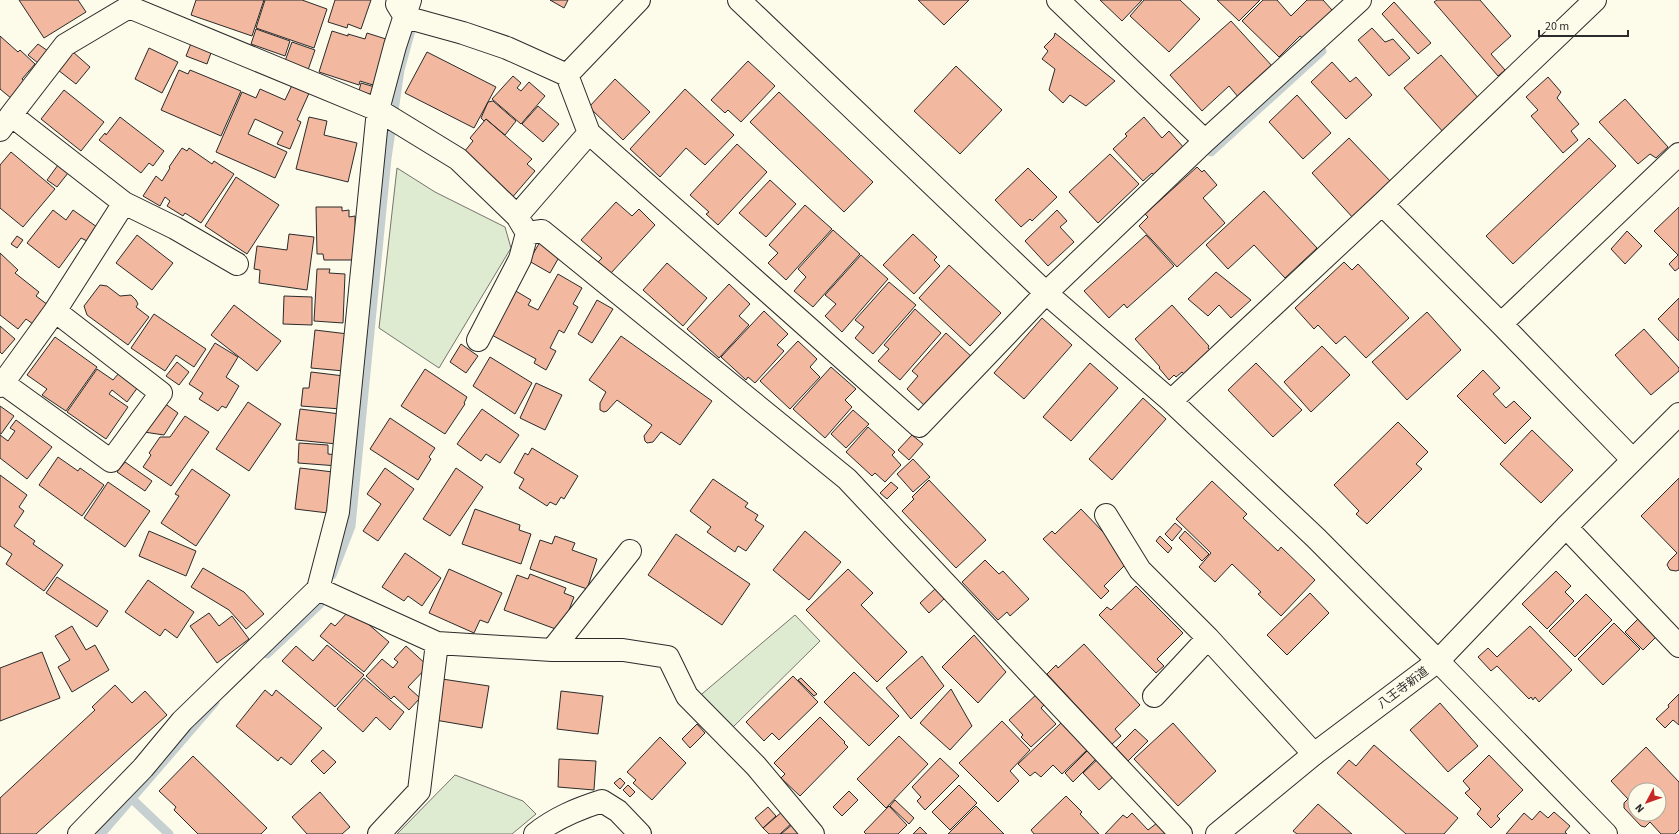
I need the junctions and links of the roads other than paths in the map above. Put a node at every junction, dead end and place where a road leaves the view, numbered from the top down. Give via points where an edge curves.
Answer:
1 (639, 0) edge
2 (739, 0) edge
3 (1058, 0) edge
4 (1596, 0) edge
5 (1356, 1) edge
6 (403, 6) edge
7 (567, 75) junction
8 (378, 110) junction
9 (6, 123) edge
10 (589, 133) junction
11 (1205, 141) junction
12 (1679, 154) edge
13 (124, 203) junction
14 (1382, 204) junction
15 (522, 224) junction
16 (237, 264) dead end
17 (1046, 292) junction
18 (55, 311) junction
19 (1501, 324) junction
20 (478, 340) dead end
21 (2, 385) edge
22 (1171, 401) junction
23 (1679, 414) edge
24 (1634, 460) junction
25 (1106, 515) dead end
26 (1566, 527) junction
27 (630, 551) dead end
28 (318, 589) junction
29 (1208, 638) junction
30 (437, 644) junction
31 (1679, 646) edge
32 (552, 650) junction
33 (1438, 661) junction
34 (1154, 696) dead end
35 (1314, 754) junction
36 (79, 834) edge
37 (379, 834) edge
38 (535, 834) edge
39 (640, 834) edge
40 (813, 834) edge
41 (1181, 834) edge
42 (1217, 834) edge
43 (1606, 834) edge

1 - 7 street
2 - 17 street
3 - 11 street
4 - 14 street
5 - 11 street
6 - 7 street
6 - 8 street
7 - 10 street
8 - 9 street via 129,7 65,45
8 - 15 street via 458,159
8 - 28 street via 338,512
9 - 13 street
10 - 15 street
10 - 17 street via 920,426
11 - 17 street
12 - 19 street
13 - 16 street via 175,228
13 - 18 street
14 - 19 street
14 - 22 street
15 - 20 street via 520,259
15 - 41 street via 542,231 847,480
17 - 22 street
18 - 21 street
18 - 21 street via 161,393 111,461
19 - 24 street
22 - 33 street via 1316,538
23 - 24 street
24 - 26 street
25 - 29 street via 1140,570
26 - 31 street
26 - 33 street
27 - 32 street
28 - 30 street
28 - 36 street via 182,721 143,768
29 - 34 street
29 - 35 street
30 - 32 street
30 - 37 street via 420,791
32 - 40 street via 623,650 668,657 687,696 756,766
33 - 35 street, 八王寺新道
33 - 43 street, 八王寺新道
35 - 42 street, 八王寺新道
38 - 39 street via 550,822 602,801 618,811

